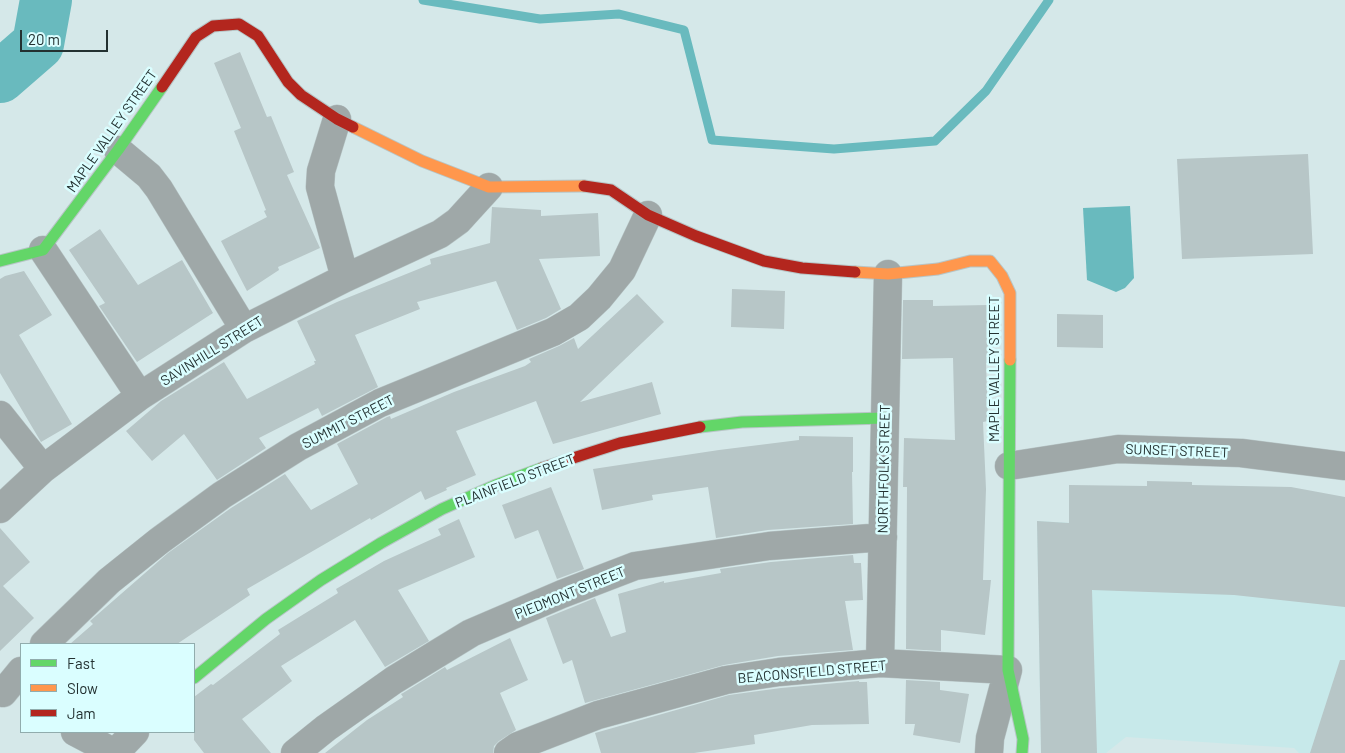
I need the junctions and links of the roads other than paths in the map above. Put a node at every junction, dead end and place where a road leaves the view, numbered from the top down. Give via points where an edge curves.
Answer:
1 (337, 119) junction
2 (118, 150) junction
3 (489, 187) junction
4 (648, 215) junction
5 (43, 250) junction
6 (0, 261) edge
7 (888, 274) junction
8 (345, 278) junction
9 (244, 329) junction
10 (140, 396) junction
11 (0, 415) edge
12 (885, 418) junction
13 (1009, 466) junction
14 (1345, 466) edge
15 (43, 469) junction
16 (0, 510) edge
17 (882, 537) junction
18 (45, 643) edge
19 (880, 663) junction
20 (1008, 670) junction
21 (20, 673) edge
22 (195, 677) edge
23 (8, 696) edge
24 (77, 733) edge
25 (134, 733) edge
26 (115, 753) edge
27 (295, 753) edge
28 (508, 753) edge
29 (988, 753) edge
30 (1022, 753) edge

1 - 2 street, MAPLE VALLEY STREET via 301,95 288,82 258,36 238,24 213,26 196,37
1 - 3 street, MAPLE VALLEY STREET via 422,161
1 - 8 street via 321,171 320,187
2 - 5 street, MAPLE VALLEY STREET
2 - 9 street via 149,176 159,189
3 - 4 street, MAPLE VALLEY STREET via 583,186 611,190
3 - 8 street, SAVINHILL STREET via 458,221 440,234
4 - 7 street, MAPLE VALLEY STREET via 764,261 802,268
4 - 18 street, SUMMIT STREET via 622,270 579,317 553,332 380,403 298,447 222,495 159,541 109,581
5 - 6 street
5 - 10 street
7 - 12 street, NORTHFOLK STREET
7 - 13 street, MAPLE VALLEY STREET via 938,269 970,261 990,261 1002,276 1010,293
8 - 9 street, SAVINHILL STREET
9 - 10 street, SAVINHILL STREET
10 - 15 street, SAVINHILL STREET
11 - 15 street
12 - 17 street, NORTHFOLK STREET
12 - 22 street, PLAINFIELD STREET via 742,422 693,428 620,443 496,485 434,514 321,580 266,619
13 - 14 street, SUNSET STREET via 1118,449 1241,453
13 - 20 street, MAPLE VALLEY STREET
15 - 16 street, SAVINHILL STREET
17 - 19 street, NORTHFOLK STREET
17 - 27 street, PIEDMONT STREET via 769,546 636,566 471,633 394,680
19 - 20 street, BEACONSFIELD STREET
19 - 28 street, BEACONSFIELD STREET via 726,680 598,715 518,746
20 - 29 street
20 - 30 street, MAPLE VALLEY STREET
21 - 23 street
24 - 26 street
25 - 26 street

